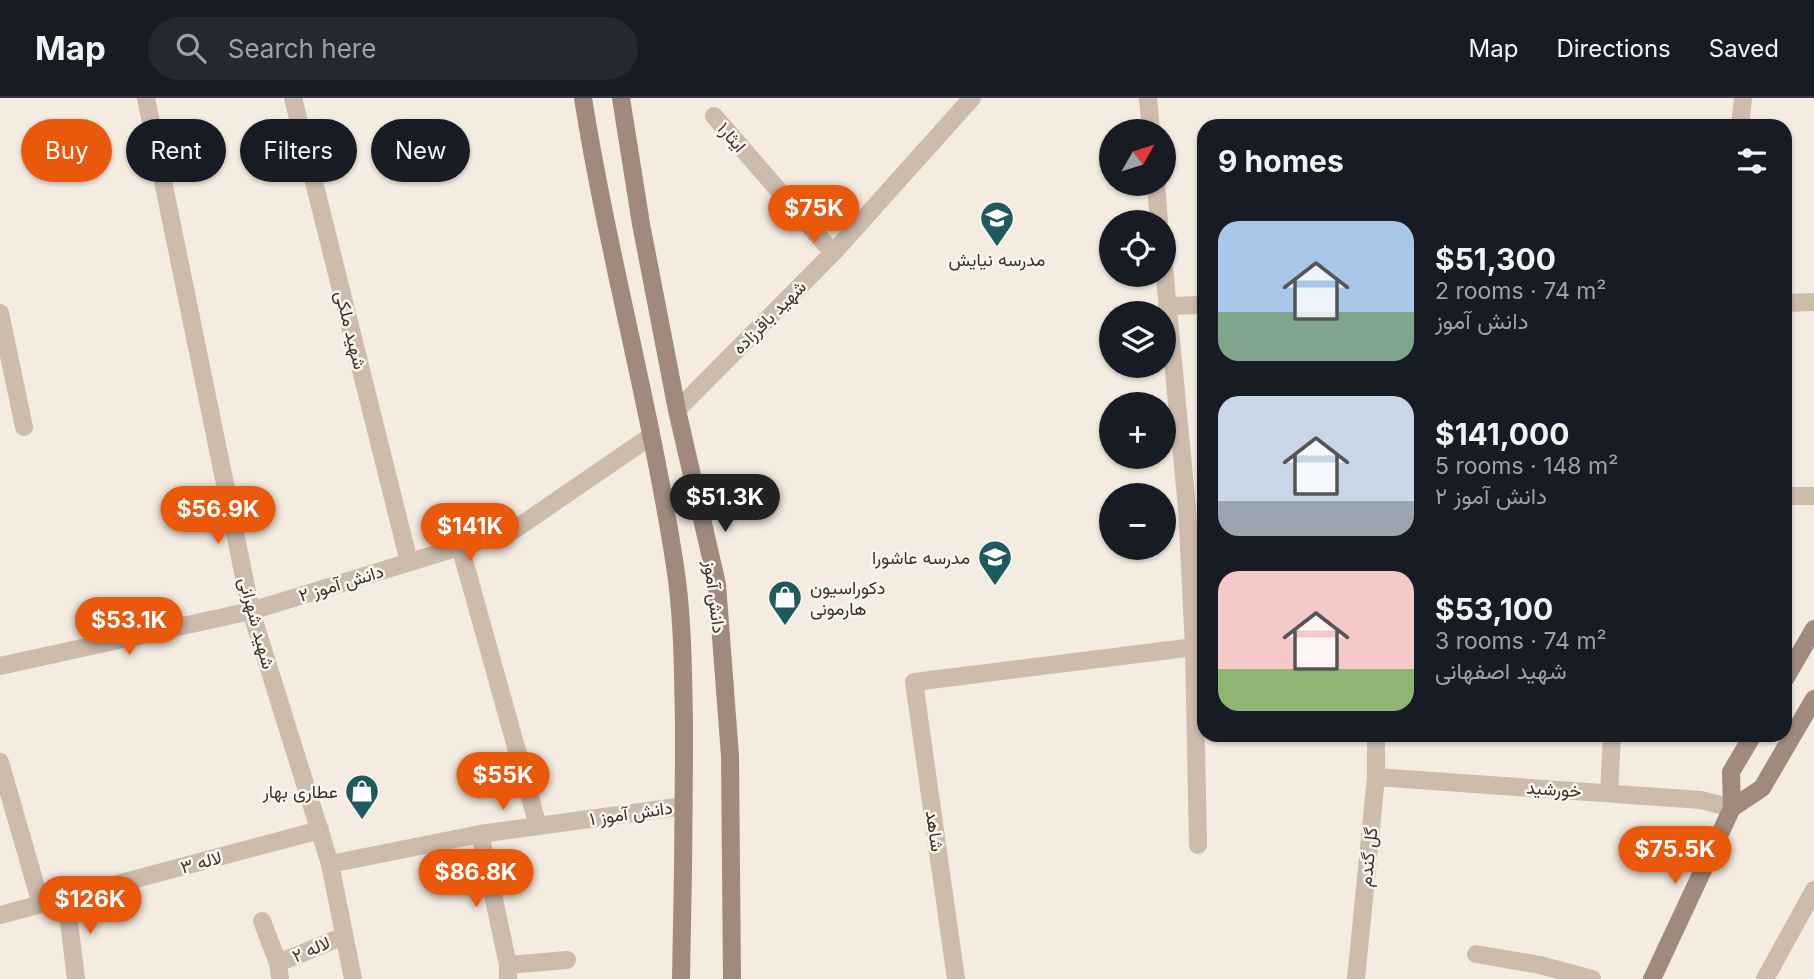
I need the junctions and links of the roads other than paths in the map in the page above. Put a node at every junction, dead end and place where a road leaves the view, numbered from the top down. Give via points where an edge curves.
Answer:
1 (146, 98) edge
2 (293, 98) edge
3 (583, 98) edge
4 (621, 98) edge
5 (972, 98) edge
6 (1147, 98) edge
7 (1743, 98) edge
8 (714, 116) dead end
9 (1150, 119) edge
10 (1741, 119) edge
11 (833, 253) junction
12 (1814, 302) edge
13 (1792, 303) edge
14 (1176, 306) edge
15 (1197, 306) edge
16 (0, 313) edge
17 (1176, 371) edge
18 (677, 410) junction
19 (24, 427) dead end
20 (651, 436) junction
21 (1792, 496) edge
22 (1814, 496) edge
23 (1195, 508) edge
24 (460, 546) junction
25 (409, 562) junction
26 (251, 611) junction
27 (1814, 629) edge
28 (1194, 647) junction
29 (0, 666) edge
30 (1792, 667) edge
31 (1814, 699) edge
32 (1792, 737) edge
33 (1376, 742) edge
34 (1612, 742) edge
35 (1749, 742) edge
36 (1789, 742) edge
37 (0, 762) edge
38 (1376, 776) junction
39 (1609, 793) junction
40 (684, 806) junction
41 (1732, 808) junction
42 (538, 826) junction
43 (320, 830) junction
44 (480, 835) junction
45 (1198, 845) dead end
46 (330, 864) junction
47 (1814, 890) edge
48 (66, 897) junction
49 (41, 904) junction
50 (0, 915) edge
51 (262, 921) dead end
52 (344, 936) junction
53 (1476, 954) dead end
54 (567, 960) dead end
55 (279, 971) edge
56 (508, 972) edge
57 (76, 979) edge
58 (353, 979) edge
59 (681, 979) edge
60 (732, 979) edge
61 (957, 979) edge
62 (1356, 979) edge
63 (1592, 979) edge
64 (1652, 979) edge
65 (1765, 979) edge

1 - 26 street, شهید شهرانی
2 - 25 street, شهید ملکی
3 - 20 street, دانش آموز
4 - 18 street, دانش آموز
5 - 11 street, شهید باقرزاده
6 - 9 street
7 - 10 street
8 - 11 street, ایثار۱
11 - 18 street, شهید باقرزاده
12 - 13 street
14 - 15 street
16 - 19 street
17 - 23 street
18 - 60 street, دانش آموز via 717,584 730,756
20 - 24 street, دانش آموز ۲ via 514,530
20 - 40 street, دانش آموز via 676,568 683,663
21 - 22 street
23 - 28 street
24 - 25 street, دانش آموز ۲
24 - 42 street
25 - 26 street, دانش آموز ۲
26 - 29 street, دانش آموز ۲
26 - 43 street, شهید شهرانی
27 - 30 street
28 - 45 street
28 - 61 street, شاهد via 914,682
31 - 32 street
33 - 38 street, گل گندم
34 - 39 street
35 - 41 street via 1731,772
36 - 41 street via 1762,788
37 - 49 street
38 - 39 street, خورشید
38 - 62 street, گل گندم
39 - 41 street, خورشید via 1701,800
40 - 42 street, دانش آموز ۱
40 - 59 street, دانش آموز
41 - 64 street
42 - 44 street, دانش آموز ۱
43 - 46 street, شهید شهرانی
43 - 48 street, لاله ۳
44 - 46 street, دانش آموز ۱
44 - 56 street
46 - 52 street, شهید شهرانی
47 - 65 street
48 - 49 street, لاله ۳
48 - 57 street
49 - 50 street, لاله ۳
51 - 55 street
52 - 55 street, لاله ۲
52 - 58 street, شهید شهرانی
53 - 63 street via 1540,964
54 - 56 street

